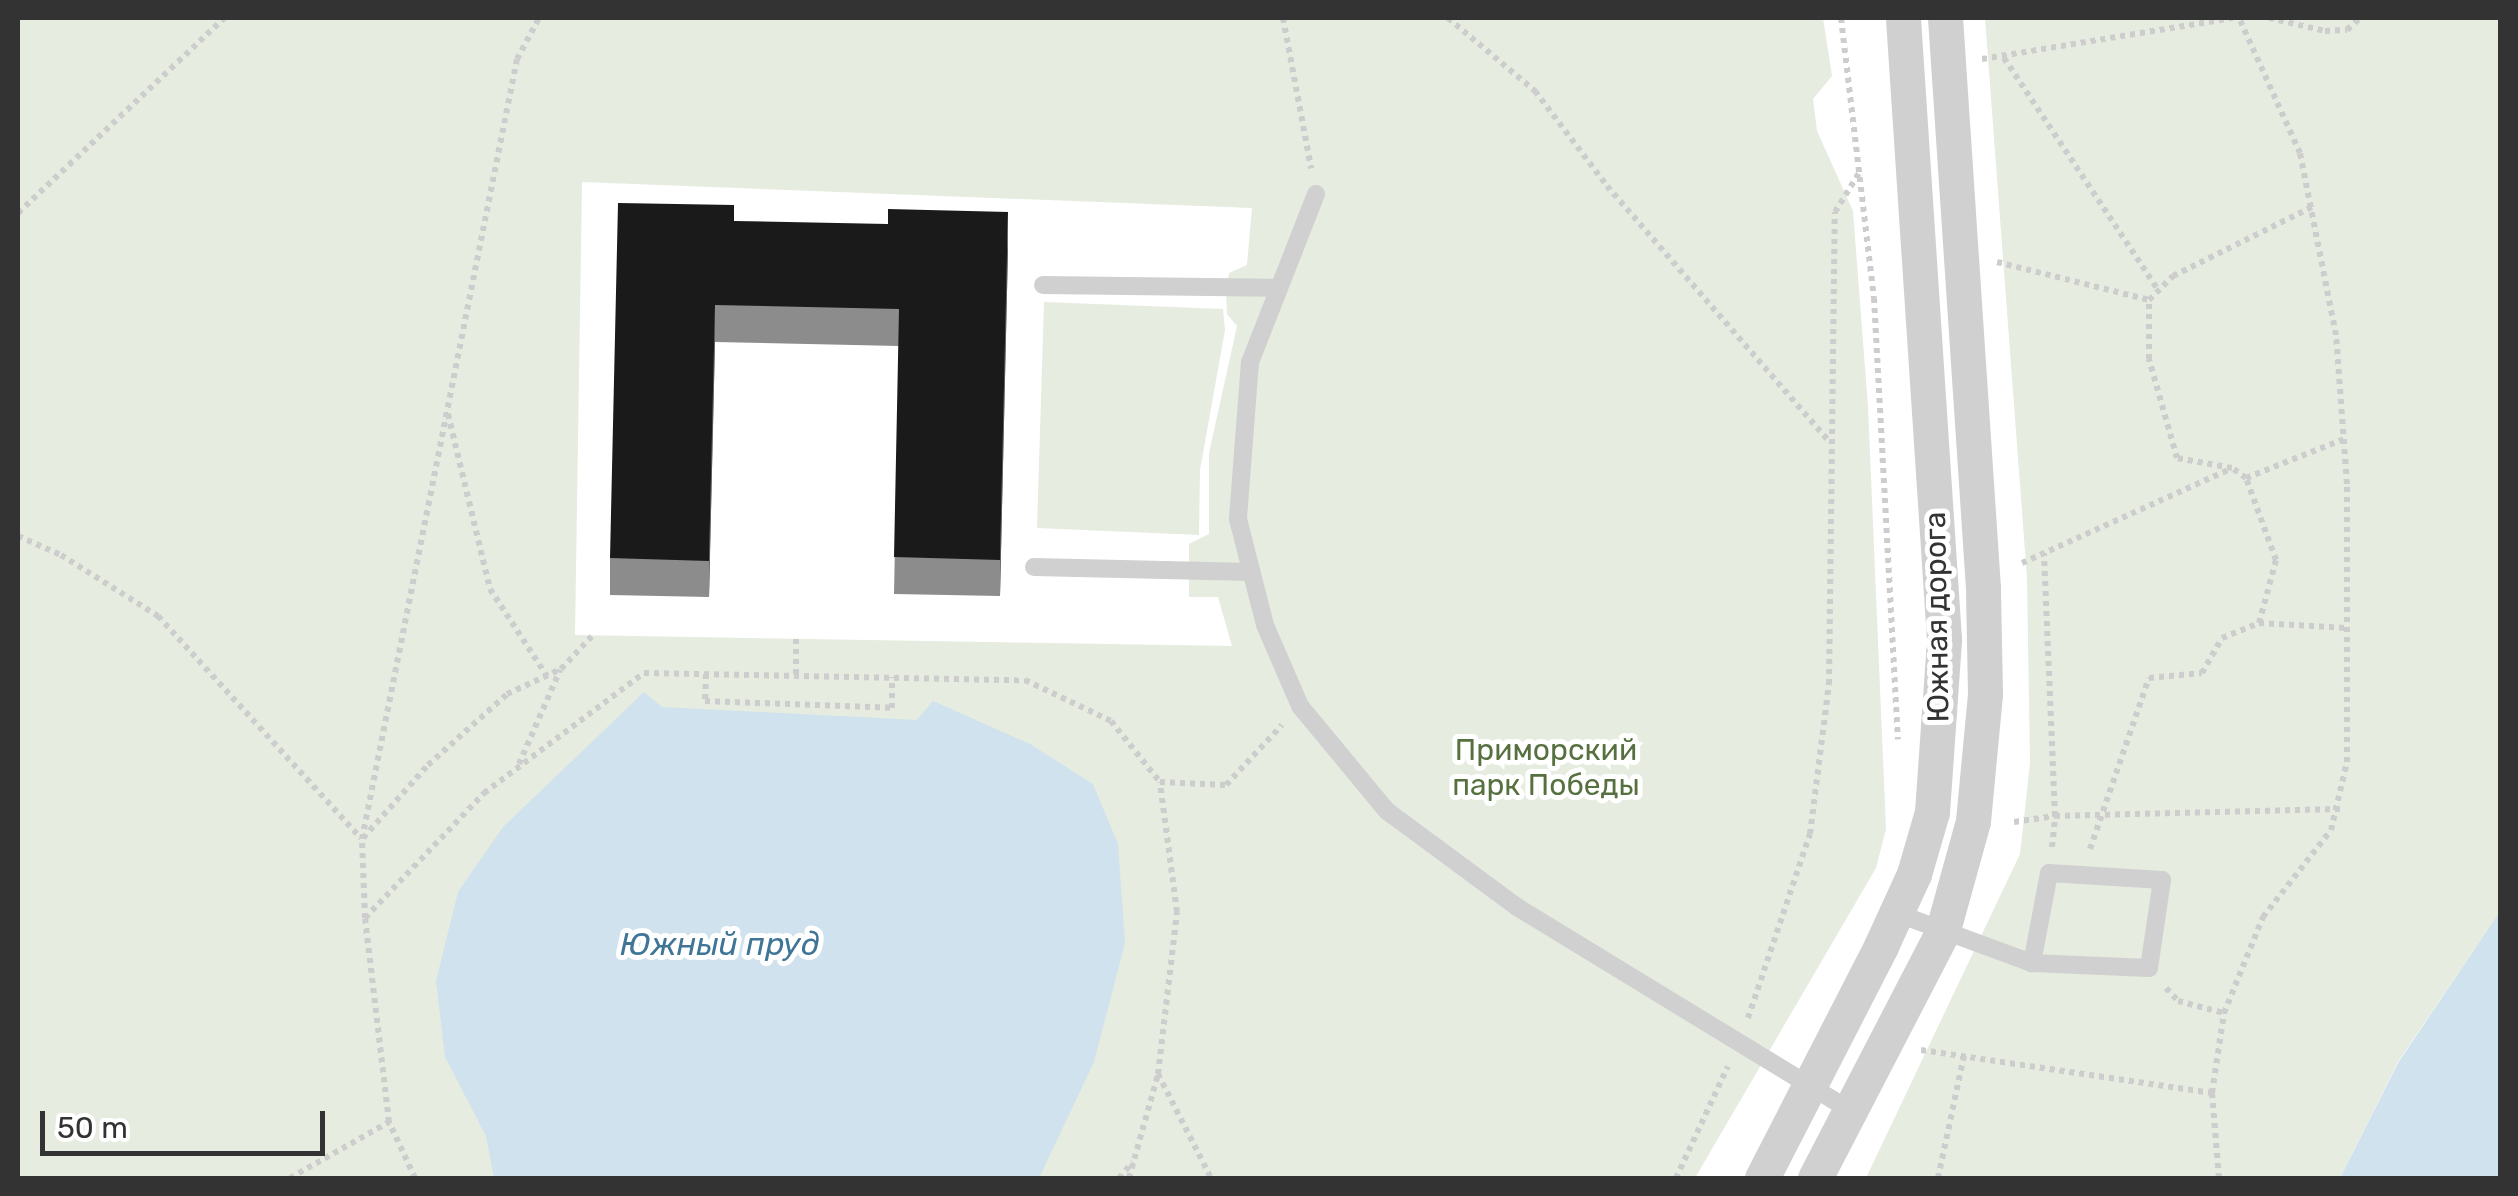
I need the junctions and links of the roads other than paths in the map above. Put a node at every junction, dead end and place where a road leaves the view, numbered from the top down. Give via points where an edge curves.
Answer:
1 (1903, 18) edge
2 (1944, 18) edge
3 (1316, 194) road end
4 (1044, 284) dead end
5 (1277, 288) junction
6 (1034, 567) dead end
7 (1252, 572) junction
8 (1896, 913) junction
9 (1942, 933) junction
10 (2032, 963) junction
11 (1811, 1086) junction
12 (1851, 1111) junction
13 (1762, 1178) edge
14 (1815, 1178) edge

1 - 8 street, Южная дорога via 1944,691 1932,812
2 - 9 street, Южная дорога via 1984,588 1984,694 1973,821
3 - 5 lane
4 - 5 lane
5 - 7 lane via 1250,362 1238,519
6 - 7 lane
7 - 11 lane via 1265,624 1300,706 1387,811 1516,907
8 - 9 lane
8 - 11 street, Южная дорога
9 - 10 lane
9 - 12 street, Южная дорога
10 - 10 lane via 2048,873 2162,880 2149,968
11 - 12 lane
11 - 13 street, Южная дорога
12 - 14 street, Южная дорога

